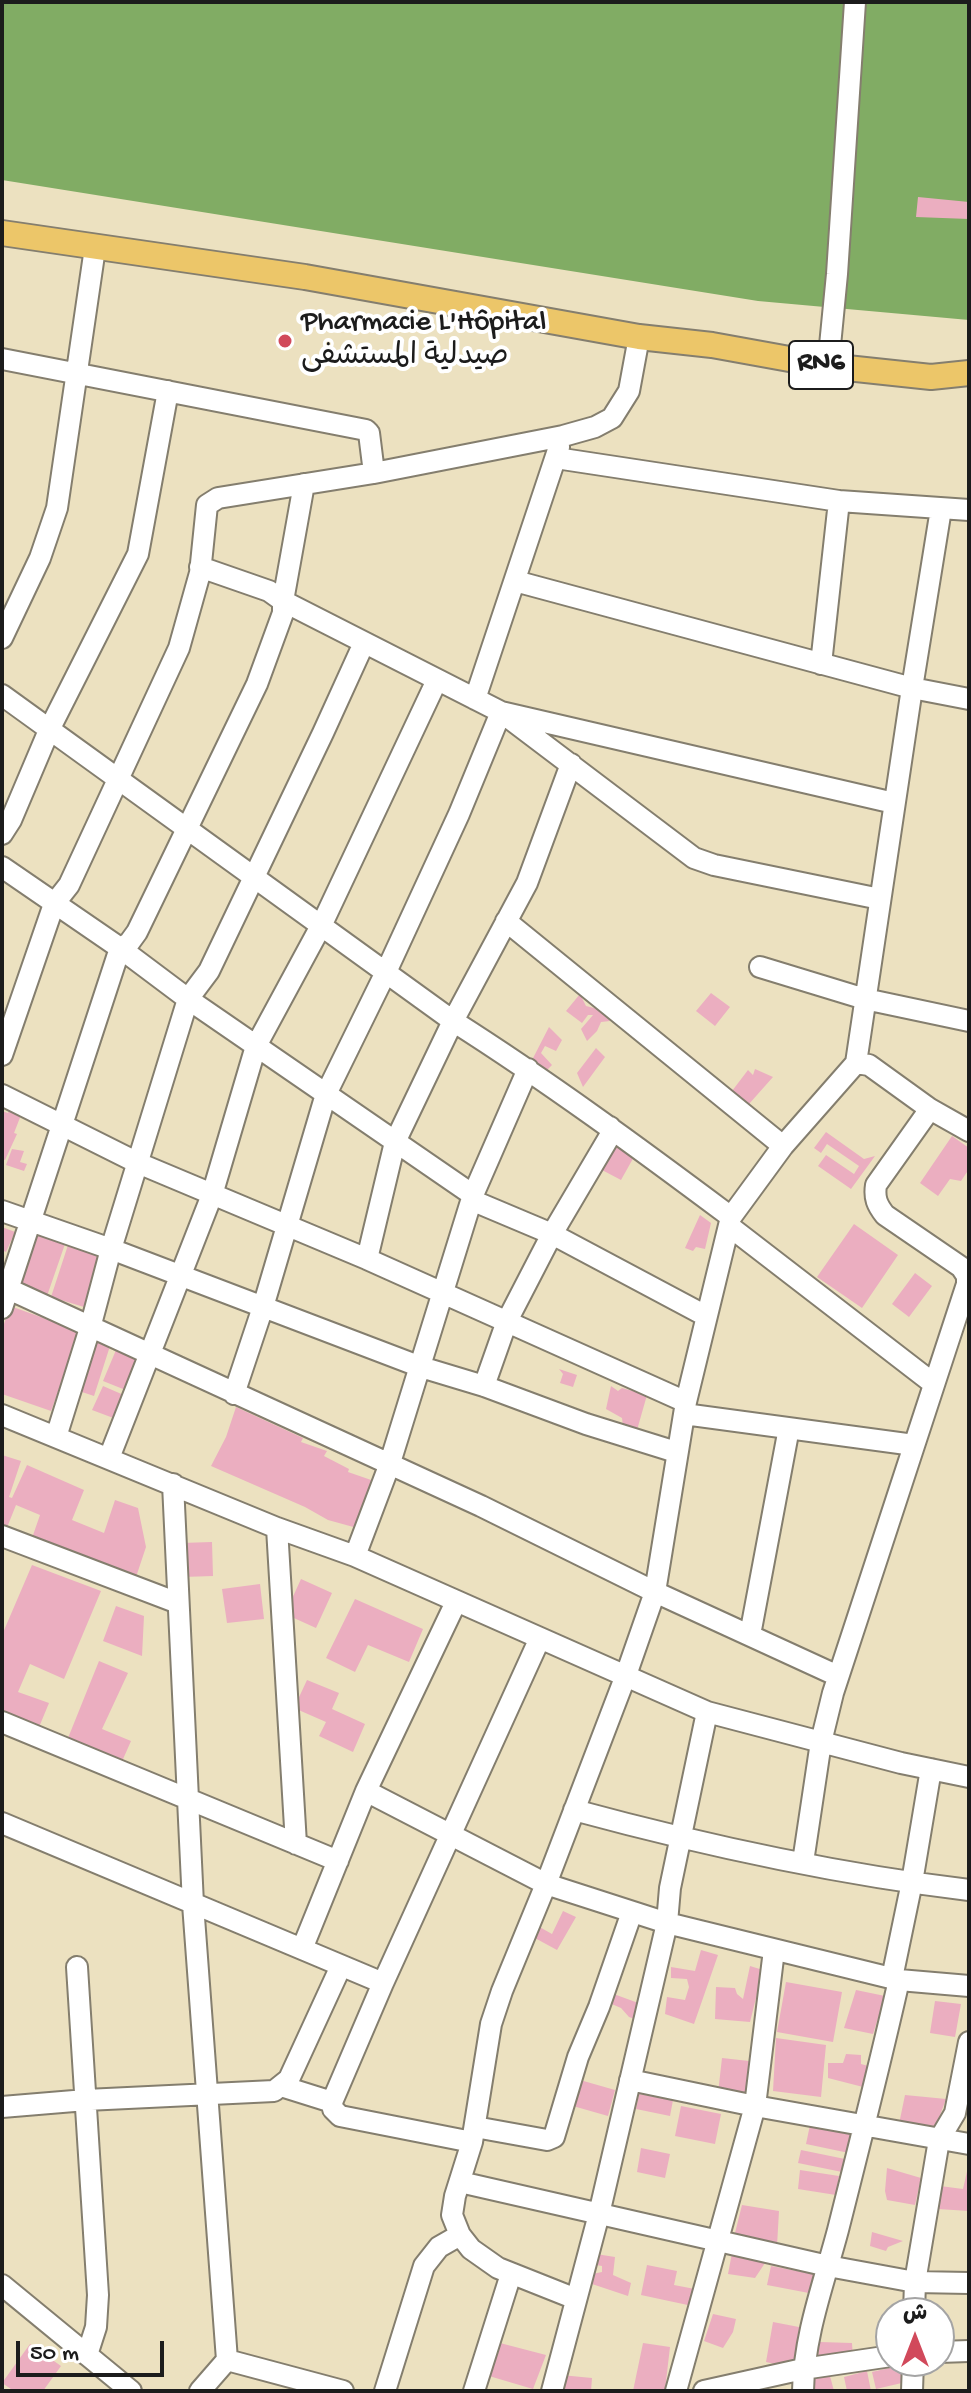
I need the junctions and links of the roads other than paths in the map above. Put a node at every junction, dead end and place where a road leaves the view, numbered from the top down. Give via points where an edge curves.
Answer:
1 (855, 2) edge
2 (2, 233) edge
3 (95, 248) junction
4 (639, 337) junction
5 (2, 359) edge
6 (828, 366) junction
7 (969, 373) edge
8 (76, 375) junction
9 (931, 377) junction
10 (969, 390) edge
11 (168, 391) junction
12 (563, 436) junction
13 (556, 458) junction
14 (374, 473) junction
15 (304, 484) junction
16 (839, 501) junction
17 (941, 509) junction
18 (969, 510) edge
19 (200, 567) junction
20 (515, 581) junction
21 (283, 601) junction
22 (2, 638) edge
23 (364, 643) junction
24 (821, 664) junction
25 (437, 680) junction
26 (912, 688) junction
27 (2, 695) edge
28 (475, 699) junction
29 (969, 699) edge
30 (501, 712) junction
31 (50, 728) junction
32 (571, 764) junction
33 (120, 779) junction
34 (894, 803) junction
35 (188, 828) junction
36 (2, 834) edge
37 (2, 867) edge
38 (254, 877) junction
39 (880, 899) junction
40 (54, 904) junction
41 (506, 921) junction
42 (322, 924) junction
43 (120, 948) junction
44 (760, 967) dead end
45 (386, 972) junction
46 (188, 999) junction
47 (865, 999) junction
48 (453, 1021) junction
49 (969, 1021) edge
50 (256, 1046) junction
51 (2, 1055) edge
52 (856, 1063) junction
53 (528, 1069) junction
54 (326, 1094) junction
55 (2, 1095) edge
56 (930, 1109) junction
57 (62, 1123) junction
58 (610, 1127) junction
59 (969, 1131) edge
60 (395, 1142) junction
61 (783, 1146) junction
62 (138, 1163) junction
63 (212, 1195) junction
64 (473, 1195) junction
65 (2, 1211) edge
66 (730, 1221) junction
67 (30, 1222) junction
68 (286, 1226) junction
69 (552, 1234) junction
70 (111, 1249) junction
71 (367, 1259) junction
72 (179, 1276) junction
73 (442, 1294) junction
74 (4, 1295) edge
75 (263, 1307) junction
76 (964, 1309) edge
77 (706, 1316) junction
78 (507, 1321) junction
79 (90, 1328) junction
80 (148, 1354) junction
81 (421, 1367) junction
82 (934, 1384) junction
83 (484, 1386) junction
84 (234, 1394) junction
85 (685, 1408) junction
86 (2, 1415) edge
87 (789, 1428) junction
88 (56, 1437) junction
89 (914, 1445) junction
90 (676, 1452) junction
91 (109, 1458) junction
92 (389, 1466) junction
93 (173, 1484) junction
94 (277, 1528) junction
95 (2, 1536) edge
96 (355, 1556) junction
97 (655, 1592) junction
98 (456, 1602) junction
99 (178, 1603) junction
100 (750, 1635) junction
101 (540, 1638) junction
102 (626, 1675) junction
103 (838, 1676) junction
104 (707, 1712) junction
105 (2, 1722) edge
106 (821, 1742) junction
107 (931, 1769) junction
108 (969, 1777) edge
109 (366, 1791) junction
110 (187, 1799) junction
111 (574, 1810) junction
112 (2, 1823) edge
113 (451, 1836) junction
114 (680, 1839) junction
115 (296, 1844) junction
116 (338, 1861) junction
117 (803, 1862) junction
118 (912, 1882) junction
119 (546, 1884) junction
120 (969, 1890) edge
121 (193, 1904) junction
122 (632, 1912) junction
123 (667, 1923) junction
124 (302, 1949) junction
125 (774, 1950) junction
126 (341, 1966) junction
127 (77, 1967) dead end
128 (895, 1979) junction
129 (383, 1983) junction
130 (969, 1986) edge
131 (969, 2042) edge
132 (630, 2080) junction
133 (281, 2086) junction
134 (207, 2094) junction
135 (86, 2100) junction
136 (332, 2102) junction
137 (755, 2106) junction
138 (2, 2107) edge
139 (865, 2124) junction
140 (473, 2134) junction
141 (939, 2140) junction
142 (969, 2144) edge
143 (460, 2182) junction
144 (599, 2214) junction
145 (460, 2235) junction
146 (719, 2242) junction
147 (828, 2266) junction
148 (511, 2274) junction
149 (915, 2282) junction
150 (969, 2283) edge
151 (2, 2285) edge
152 (915, 2297) edge
153 (576, 2299) junction
154 (87, 2355) junction
155 (875, 2358) edge
156 (227, 2360) junction
157 (803, 2369) junction
158 (131, 2391) edge
159 (200, 2391) edge
160 (340, 2391) edge
161 (385, 2391) edge
162 (474, 2391) edge
163 (552, 2391) edge
164 (676, 2391) edge
165 (704, 2391) edge
166 (803, 2391) edge

1 - 6 street
2 - 3 main road, RN6
3 - 4 main road, RN6 via 305,277
3 - 8 street
4 - 6 main road, RN6
4 - 12 street via 629,391 612,418
5 - 8 street
6 - 9 main road, RN6
7 - 9 main road, RN6
8 - 11 street
8 - 22 street via 55,515
9 - 10 main road, RN6
11 - 14 street via 366,430
11 - 31 street via 138,554
12 - 13 street
12 - 14 street
13 - 16 street
13 - 20 street
14 - 15 street
15 - 19 street via 210,501
15 - 21 street
16 - 17 street
16 - 24 street
17 - 18 street
17 - 26 street
19 - 21 street
19 - 33 street via 179,648
20 - 24 street
20 - 28 street
21 - 23 street
21 - 35 street via 257,684
23 - 25 street
23 - 38 street
24 - 26 street
25 - 28 street
25 - 42 street
26 - 29 street
26 - 34 street
27 - 31 street
28 - 30 street
30 - 32 street
30 - 34 street
30 - 45 street
31 - 33 street
31 - 36 street
32 - 39 street via 694,858
32 - 41 street via 527,883
33 - 35 street
33 - 40 street via 69,885
34 - 39 street
35 - 38 street
35 - 43 street via 137,932
37 - 40 street
38 - 42 street
38 - 46 street via 209,971
39 - 47 street
40 - 43 street
40 - 51 street
41 - 48 street
41 - 61 street
42 - 45 street
42 - 50 street
43 - 46 street
43 - 57 street
44 - 47 street
45 - 48 street
45 - 54 street
46 - 50 street
46 - 62 street
47 - 49 street
47 - 52 street
48 - 53 street
48 - 60 street
50 - 54 street
50 - 63 street
52 - 56 street via 869,1065
52 - 61 street
53 - 58 street
53 - 64 street
54 - 60 street
54 - 68 street
55 - 57 street
56 - 59 street
56 - 76 street via 876,1185 875,1195 885,1215 965,1272
57 - 62 street
57 - 67 street
58 - 66 street
58 - 69 street via 611,1134
60 - 64 street
60 - 71 street
61 - 66 street
62 - 63 street
62 - 70 street
63 - 68 street
63 - 72 street
64 - 69 street via 476,1202
64 - 73 street
65 - 67 street
66 - 77 street
66 - 82 street
67 - 70 street
67 - 74 street
68 - 71 street
68 - 75 street
69 - 77 street
69 - 78 street
70 - 72 street
70 - 79 street
71 - 73 street
72 - 75 street
72 - 80 street
73 - 78 street
73 - 81 street
74 - 79 street
75 - 81 street
75 - 84 street
76 - 82 street
77 - 85 street
78 - 83 street
78 - 85 street
79 - 80 street
79 - 88 street
80 - 84 street
80 - 91 street
81 - 83 street
81 - 92 street
82 - 89 street
83 - 90 street
84 - 92 street
85 - 87 street
85 - 90 street
86 - 88 street
87 - 89 street
87 - 100 street
88 - 91 street
89 - 103 street
90 - 97 street
91 - 93 street
92 - 96 street
92 - 97 street
93 - 94 street
93 - 99 street
94 - 96 street
94 - 115 street
95 - 99 street
96 - 98 street
97 - 100 street
97 - 102 street
98 - 101 street
98 - 109 street
99 - 110 street
100 - 103 street
101 - 102 street
101 - 113 street
102 - 104 street
102 - 111 street
103 - 106 street
104 - 106 street
104 - 114 street
105 - 110 street
106 - 107 street
106 - 117 street
107 - 108 street
107 - 118 street
109 - 113 street
109 - 116 street
110 - 115 street
110 - 121 street
111 - 114 street
111 - 119 street
112 - 121 street
113 - 119 street
113 - 129 street
114 - 117 street
114 - 123 street
115 - 116 street
116 - 124 street
117 - 118 street
118 - 120 street
118 - 128 street
119 - 122 street
119 - 140 street via 491,2024
121 - 124 street
121 - 134 street
122 - 123 street
122 - 140 street via 554,2137
123 - 125 street
123 - 132 street
124 - 126 street
125 - 128 street
125 - 137 street
126 - 129 street
126 - 133 street via 289,2079
127 - 135 street
128 - 130 street
128 - 139 street
129 - 136 street
131 - 141 street via 955,2113
132 - 137 street
132 - 144 street
133 - 134 street via 274,2091
133 - 136 street
134 - 135 street
134 - 156 street
135 - 138 street
135 - 154 street via 98,2295
136 - 140 street via 340,2116
137 - 139 street
137 - 146 street
139 - 141 street
139 - 147 street
140 - 143 street
141 - 142 street
141 - 149 street
143 - 144 street
143 - 145 street via 452,2215
144 - 146 street
144 - 153 street
145 - 148 street via 471,2249
145 - 161 street via 439,2247 424,2266
146 - 147 street
146 - 164 street
147 - 149 street
147 - 157 street
148 - 153 street
148 - 162 street
149 - 150 street
149 - 152 street
151 - 154 street
153 - 163 street
154 - 158 street
155 - 157 street
156 - 159 street
156 - 160 street
157 - 165 street
157 - 166 street

